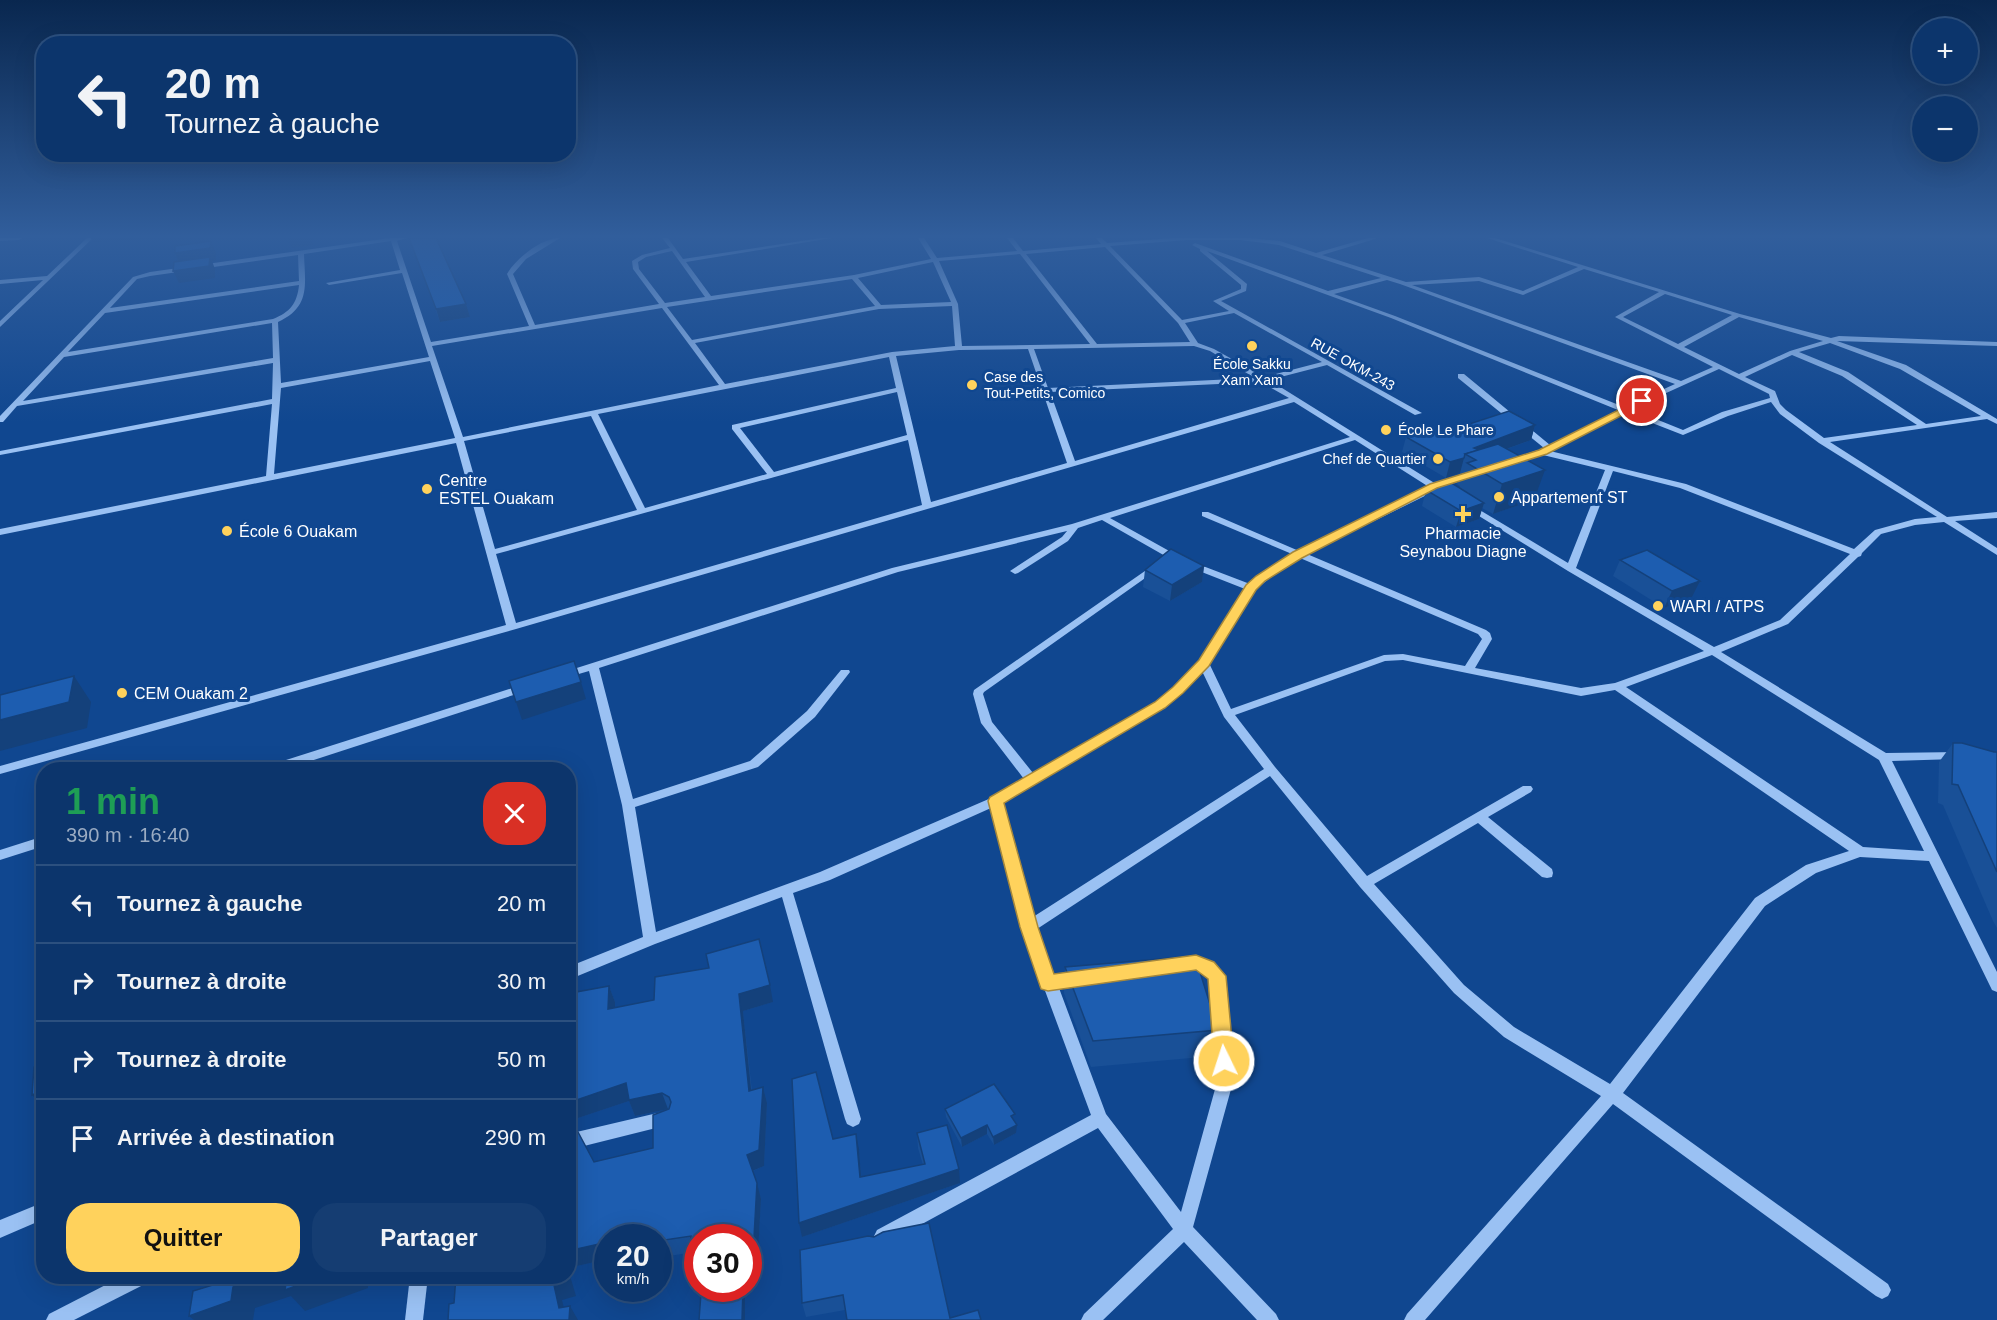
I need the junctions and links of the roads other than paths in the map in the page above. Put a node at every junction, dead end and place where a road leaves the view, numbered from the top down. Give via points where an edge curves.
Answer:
1 (26, 300) edge
2 (115, 300) edge
3 (185, 300) edge
4 (300, 300) edge
5 (413, 300) edge
6 (521, 300) edge
7 (658, 300) edge
8 (700, 300) edge
9 (872, 300) edge
10 (954, 300) edge
11 (1059, 300) edge
12 (1159, 300) edge
13 (1221, 300) edge
14 (1346, 300) edge
15 (1448, 300) edge
16 (1650, 300) edge
17 (1688, 300) edge
18 (956, 304) junction
19 (663, 306) junction
20 (879, 308) junction
21 (105, 311) junction
22 (1232, 312) junction
23 (1738, 315) junction
24 (275, 321) junction
25 (1181, 322) junction
26 (0, 325) edge
27 (533, 328) junction
28 (1829, 340) junction
29 (691, 342) junction
30 (1196, 344) junction
31 (428, 345) junction
32 (1095, 345) junction
33 (1996, 345) edge
34 (1030, 346) junction
35 (1677, 347) junction
36 (959, 348) junction
37 (1792, 352) junction
38 (892, 354) junction
39 (63, 355) junction
40 (433, 358) junction
41 (276, 360) junction
42 (1328, 363) junction
43 (1718, 367) junction
44 (1461, 376) dead end
45 (1738, 377) junction
46 (1262, 380) junction
47 (1680, 383) junction
48 (277, 386) junction
49 (723, 386) junction
50 (900, 389) junction
51 (1045, 390) junction
52 (1295, 399) junction
53 (1773, 399) junction
54 (275, 401) junction
55 (16, 404) junction
56 (1623, 410) junction
57 (592, 412) junction
58 (1418, 413) dead end
59 (1988, 417) junction
60 (0, 420) edge
61 (1997, 422) edge
62 (1924, 426) junction
63 (910, 437) junction
64 (1357, 437) junction
65 (459, 438) junction
66 (1822, 441) junction
67 (1546, 450) junction
68 (0, 453) edge
69 (1072, 464) junction
70 (1499, 466) edge
71 (1610, 468) junction
72 (1477, 473) edge
73 (772, 475) junction
74 (270, 476) junction
75 (1434, 486) junction
76 (1453, 498) edge
77 (1463, 504) edge
78 (927, 506) junction
79 (642, 511) junction
80 (1205, 514) dead end
81 (1997, 515) edge
82 (1102, 517) junction
83 (1948, 519) junction
84 (1075, 526) junction
85 (0, 532) edge
86 (1997, 552) edge
87 (492, 553) junction
88 (1858, 554) junction
89 (1298, 555) junction
90 (1170, 556) junction
91 (1570, 569) junction
92 (1015, 571) dead end
93 (1251, 588) junction
94 (513, 627) junction
95 (1714, 651) junction
96 (1204, 663) junction
97 (593, 666) junction
98 (1468, 670) junction
99 (844, 672) dead end
100 (559, 677) edge
101 (537, 684) edge
102 (1617, 686) junction
103 (1228, 714) junction
104 (1963, 755) edge
105 (1884, 757) junction
106 (293, 762) edge
107 (0, 770) edge
108 (1271, 770) junction
109 (1032, 780) junction
110 (1527, 789) dead end
111 (995, 801) junction
112 (628, 805) junction
113 (1479, 817) junction
114 (36, 844) edge
115 (1860, 852) junction
116 (0, 855) edge
117 (1934, 856) junction
118 (1547, 873) dead end
119 (1365, 883) junction
120 (786, 890) junction
121 (1029, 927) junction
122 (650, 940) junction
123 (1162, 967) edge
124 (576, 971) edge
125 (1094, 977) edge
126 (1048, 983) junction
127 (1997, 986) edge
128 (1612, 1094) junction
129 (1101, 1118) junction
130 (667, 1119) edge
131 (853, 1119) dead end
132 (576, 1140) edge
133 (36, 1213) edge
134 (0, 1229) edge
135 (1184, 1230) junction
136 (875, 1240) edge
137 (127, 1284) edge
138 (418, 1284) edge
139 (1882, 1290) dead end
140 (55, 1320) edge
141 (414, 1320) edge
142 (1090, 1320) edge
143 (1270, 1320) edge
144 (1413, 1320) edge

1 - 26 street
2 - 21 street
3 - 21 street
4 - 24 street via 289,316
5 - 31 street
6 - 27 street
7 - 19 street
8 - 19 street
9 - 20 street
10 - 18 street
11 - 32 street
12 - 25 street
13 - 22 street via 1216,301
14 - 56 street
15 - 47 street
16 - 35 street via 1618,317
17 - 23 street
18 - 20 street
18 - 36 street
19 - 27 street
19 - 29 street
20 - 29 street
21 - 39 street
22 - 25 street
22 - 42 street, RUE OKM-243
23 - 28 street
23 - 35 street
24 - 39 street
24 - 41 street
25 - 30 street
27 - 31 street
28 - 33 street via 1871,338
28 - 37 street
28 - 59 street via 1909,369
29 - 49 street
30 - 32 street
30 - 46 street
31 - 40 street
32 - 34 street
34 - 36 street
34 - 51 street
35 - 43 street
36 - 38 street
37 - 45 street
37 - 62 street via 1845,374
38 - 49 street
38 - 50 street
39 - 55 street
40 - 48 street
40 - 65 street
41 - 48 street
41 - 55 street
42 - 46 street
42 - 58 street, RUE OKM-243
43 - 45 street
43 - 47 street
44 - 67 street
45 - 53 street via 1772,393
46 - 51 street
46 - 52 street
47 - 56 street
48 - 54 street
49 - 57 street
50 - 63 street
50 - 73 street via 735,426
51 - 69 street
52 - 64 street
52 - 69 street
53 - 56 street via 1683,433
53 - 66 street via 1783,412
54 - 68 street
54 - 74 street
55 - 60 street
56 - 67 street
57 - 65 street
57 - 79 street
59 - 61 street
59 - 62 street
62 - 66 street
63 - 73 street
63 - 78 street
64 - 75 street
64 - 82 street
65 - 74 street
65 - 87 street
66 - 83 street
67 - 70 street
67 - 71 street
69 - 78 street
71 - 88 street via 1683,486
71 - 91 street
72 - 75 street
73 - 79 street
74 - 85 street
75 - 76 street
75 - 89 street
77 - 91 street
78 - 94 street
79 - 87 street
80 - 89 street
81 - 83 street
82 - 84 street
82 - 90 street
83 - 86 street
83 - 88 street via 1915,522 1878,532
84 - 92 street via 1065,539
84 - 97 street via 895,570
87 - 94 street
88 - 95 street via 1784,622
89 - 93 street via 1260,578
89 - 98 street via 1486,635
90 - 93 street
90 - 109 street via 979,690 987,723
91 - 95 street
93 - 96 street
94 - 107 street
95 - 102 street
95 - 105 street
96 - 103 street
96 - 109 street via 1160,705
97 - 100 street
97 - 112 street
98 - 102 street via 1581,692
98 - 103 street via 1402,657 1384,658
99 - 112 street via 811,714 754,764
101 - 106 street
102 - 115 street
103 - 108 street
104 - 105 street
105 - 117 street
108 - 119 street
108 - 121 street
109 - 111 street
110 - 113 street
111 - 120 street
111 - 121 street
112 - 122 street
113 - 118 street
113 - 119 street
114 - 116 street
115 - 117 street
115 - 128 street via 1811,870 1760,902
117 - 127 street
119 - 128 street via 1459,990 1501,1025
120 - 122 street
120 - 131 street
121 - 126 street
122 - 124 street
123 - 135 street via 1196,963 1217,976 1225,1082
125 - 126 street
126 - 129 street
128 - 139 street
128 - 144 street
129 - 135 street
129 - 136 street
130 - 132 street
133 - 134 street
135 - 142 street
135 - 143 street
137 - 140 street
138 - 141 street

